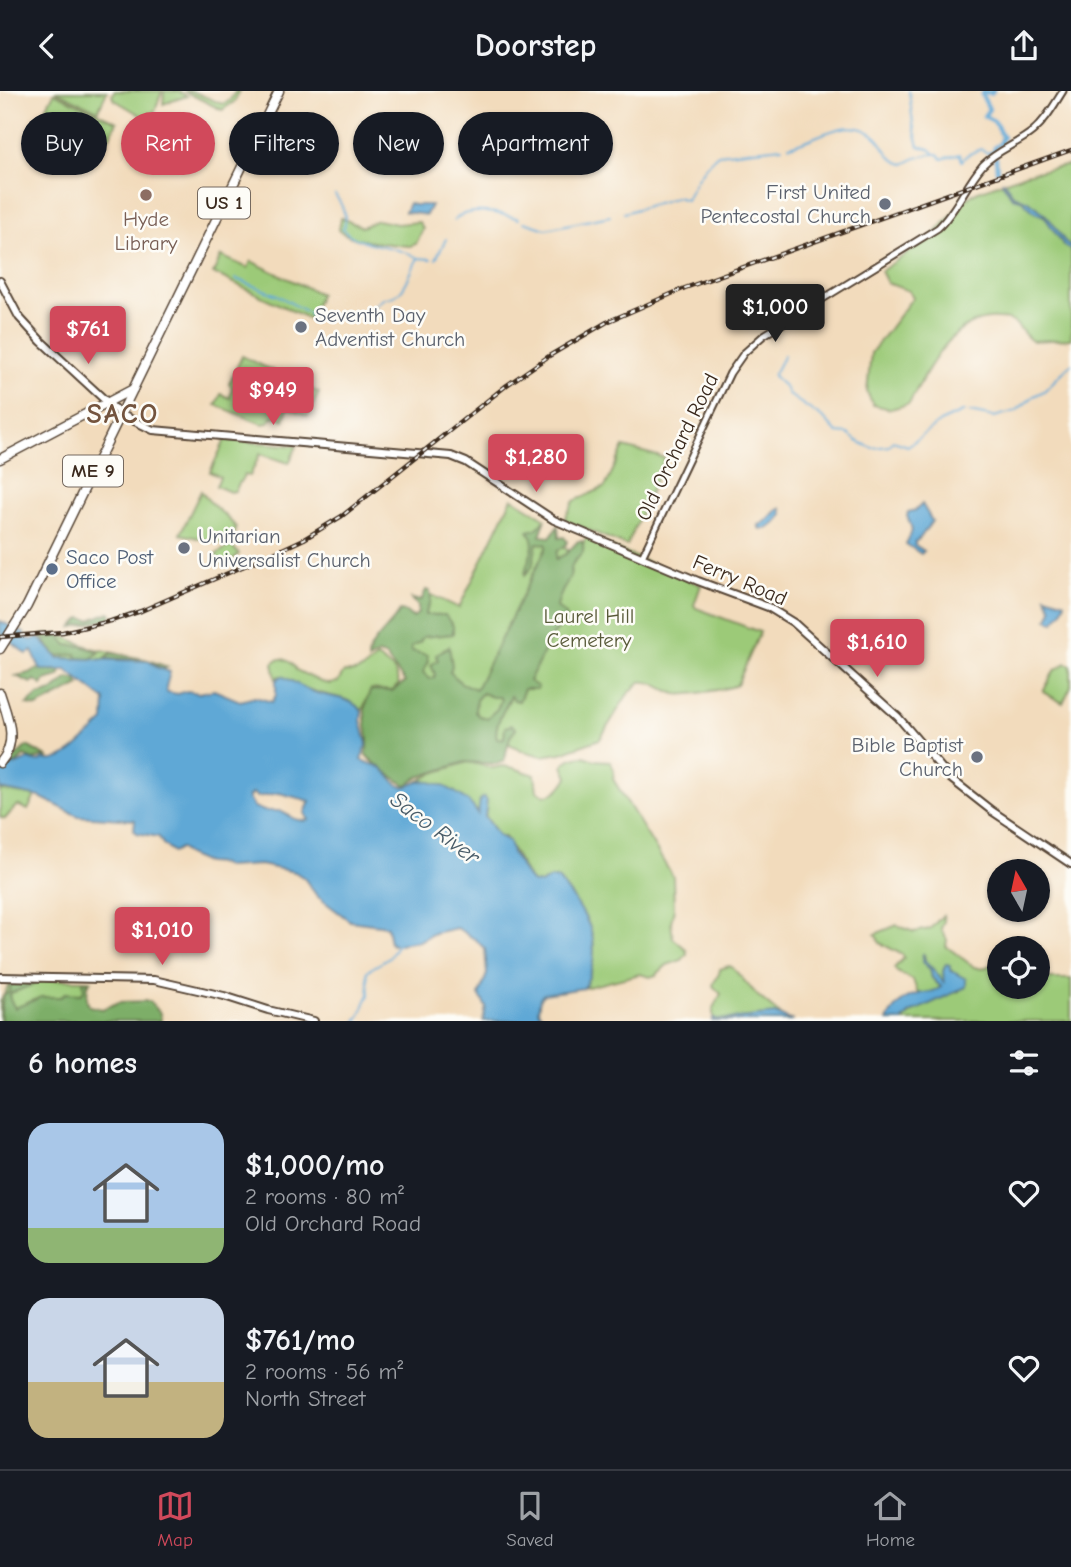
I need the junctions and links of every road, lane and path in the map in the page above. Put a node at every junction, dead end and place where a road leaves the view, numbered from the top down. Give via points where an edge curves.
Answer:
1 (279, 91) edge
2 (1063, 91) edge
3 (0, 282) edge
4 (131, 392) junction
5 (108, 400) junction
6 (120, 414) junction
7 (0, 459) edge
8 (642, 557) junction
9 (0, 649) edge
10 (0, 693) edge
11 (0, 763) edge
12 (1071, 865) edge
13 (0, 977) edge
14 (314, 1021) edge

1 - 4 main road, US 1
2 - 8 street, Old Orchard Road via 1034,130 982,166 938,228 747,349 730,373
3 - 5 main road, Ferry Road via 26,326
4 - 5 main road
4 - 6 main road
5 - 6 main road, Ferry Road
5 - 7 main road
6 - 8 main road, Ferry Road via 159,432 451,456 549,517
6 - 9 main road, ME 9 via 29,603
8 - 12 main road, Ferry Road via 789,619 898,717 945,774
10 - 11 main road via 12,738
13 - 14 main road via 152,979

